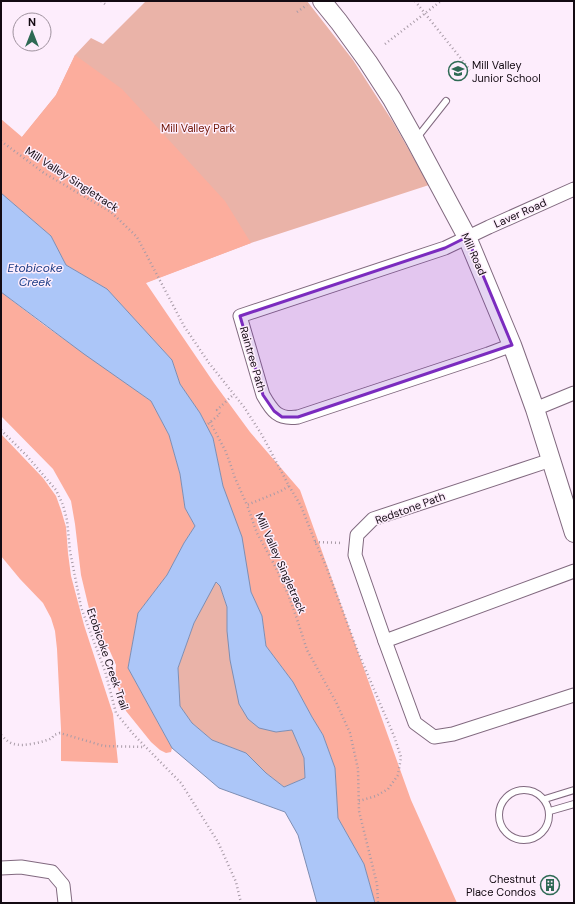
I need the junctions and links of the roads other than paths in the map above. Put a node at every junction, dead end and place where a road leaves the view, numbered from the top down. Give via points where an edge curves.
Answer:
1 (315, 2) edge
2 (446, 101) dead end
3 (415, 140) junction
4 (574, 189) edge
5 (467, 237) junction
6 (512, 345) junction
7 (574, 393) edge
8 (535, 409) junction
9 (551, 460) junction
10 (574, 533) edge
11 (574, 571) edge
12 (385, 641) junction
13 (574, 695) edge
14 (574, 790) edge
15 (545, 800) junction
16 (574, 804) edge
17 (550, 811) junction
18 (1, 868) edge
19 (65, 903) edge

1 - 3 street, Mill Road via 339,22 368,62
2 - 3 lane
3 - 5 street, Mill Road
4 - 5 street, Laver Road
5 - 6 street, Mill Road
5 - 6 street, Raintree Path via 445,248 240,316 263,395 274,411 282,417 298,417
6 - 8 street, Mill Road
7 - 8 street
8 - 9 street, Mill Road
9 - 10 street, Mill Road
9 - 12 street, Redstone Path via 373,519 356,535 354,555
11 - 12 street
12 - 13 street, Redstone Path via 415,723 434,737 453,734
14 - 15 lane
15 - 17 lane
15 - 17 lane via 533,791 518,790 505,798 499,811 501,826 510,837 524,841 538,837 548,826
16 - 17 lane
18 - 19 street via 21,867 52,872 64,885

